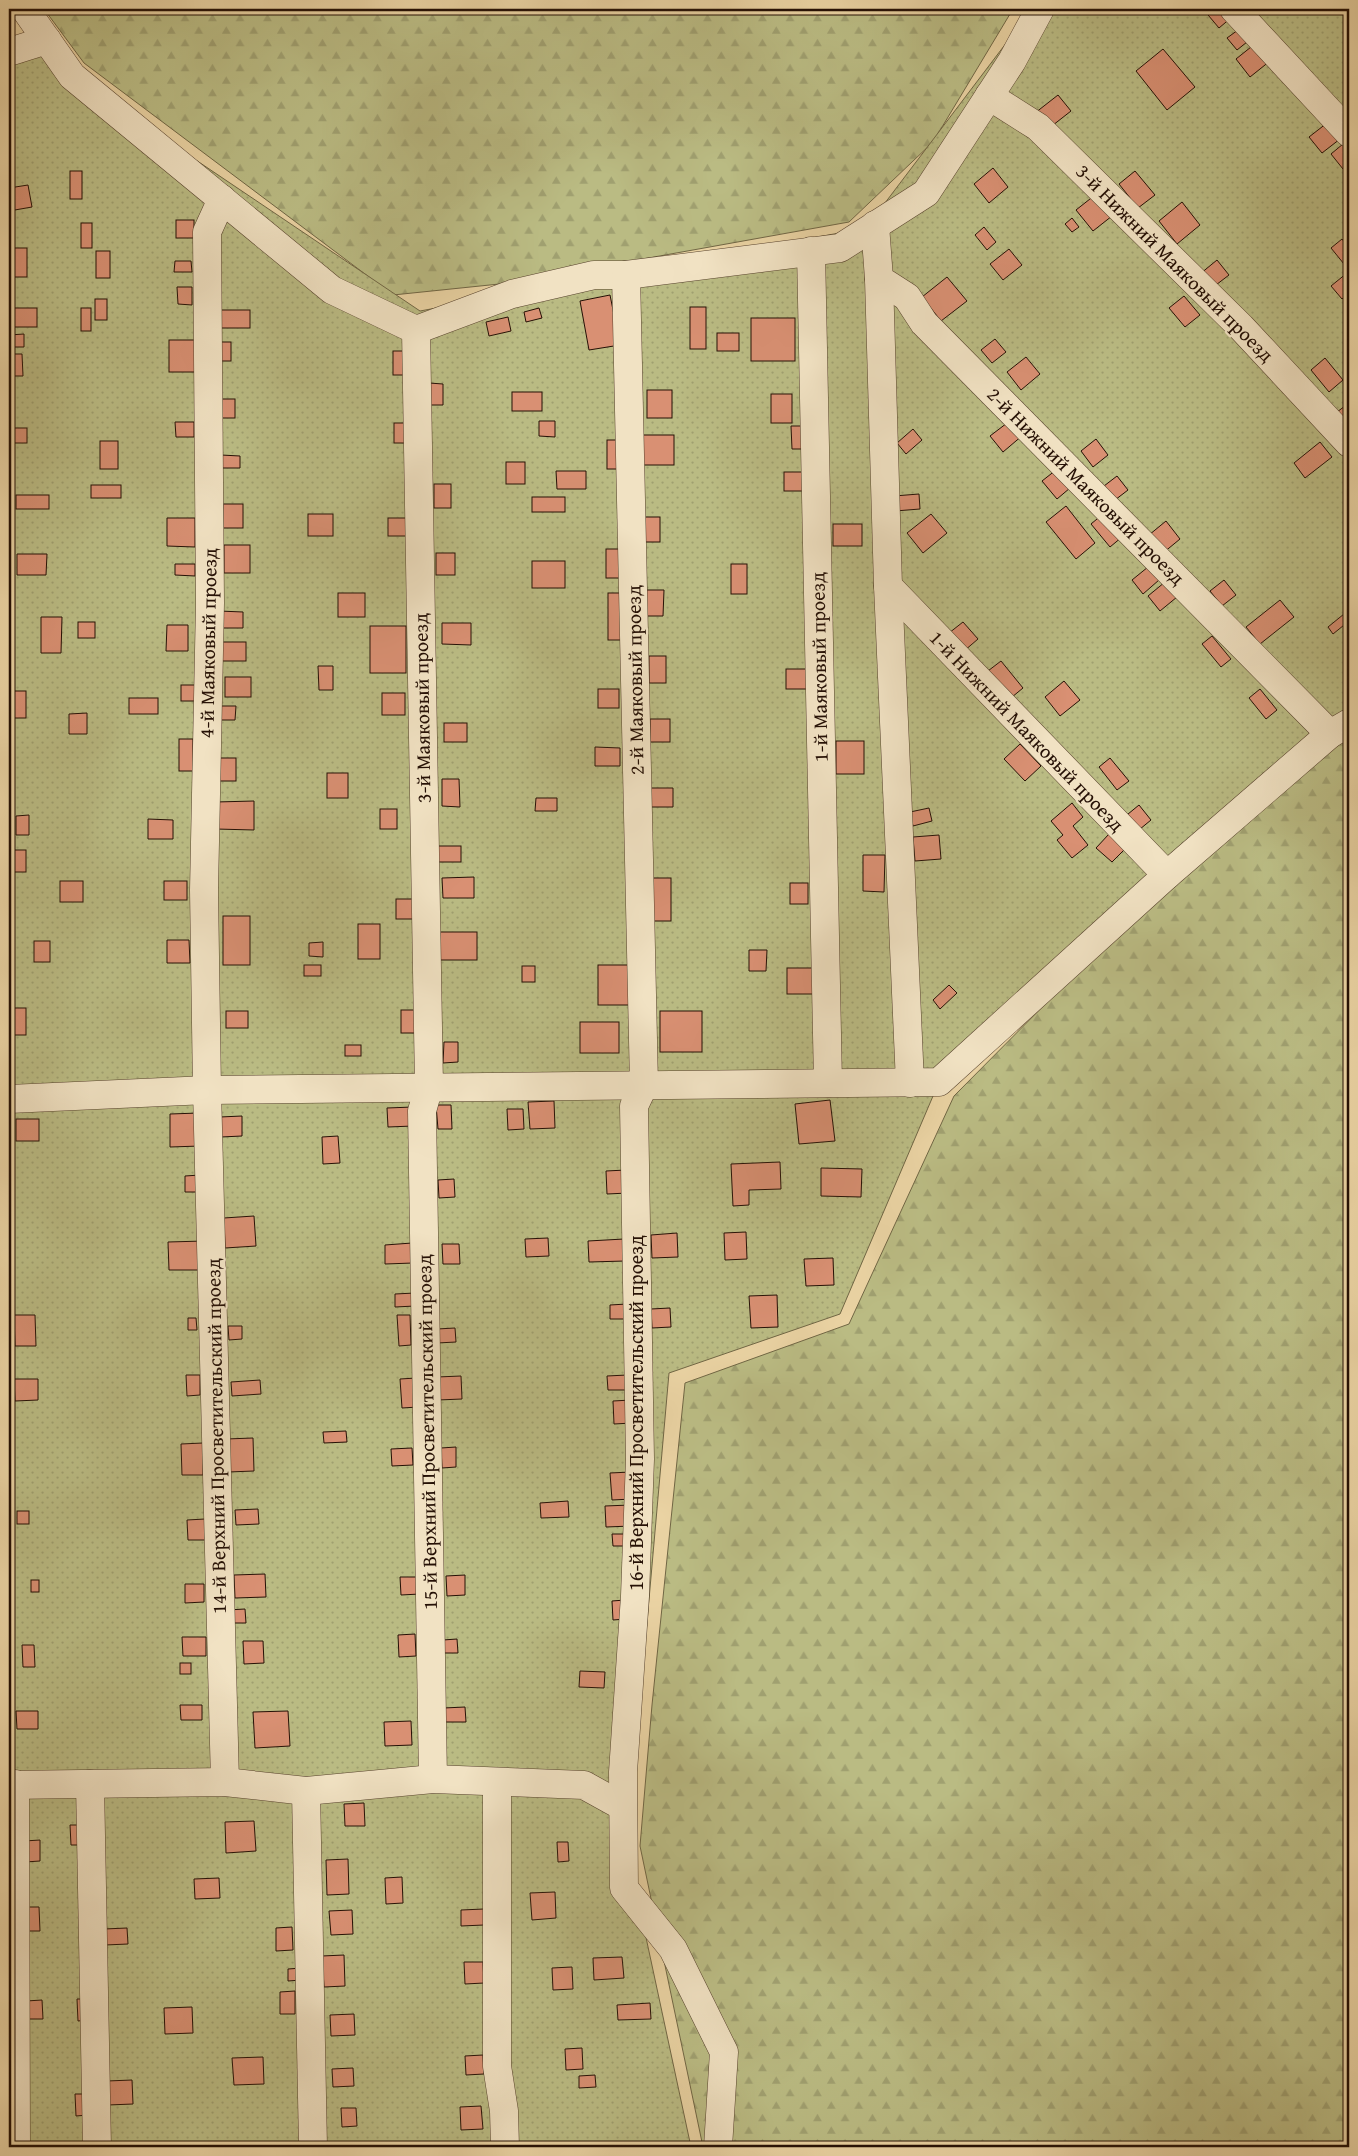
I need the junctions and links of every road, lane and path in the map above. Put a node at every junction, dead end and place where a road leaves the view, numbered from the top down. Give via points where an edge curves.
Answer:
1 (25, 9) edge
2 (1040, 9) edge
3 (1234, 9) edge
4 (46, 40) junction
5 (9, 52) edge
6 (989, 96) junction
7 (1349, 133) edge
8 (222, 199) junction
9 (875, 225) junction
10 (811, 251) junction
11 (626, 275) junction
12 (879, 279) junction
13 (416, 330) junction
14 (1349, 443) edge
15 (888, 586) junction
16 (1340, 728) edge
17 (1167, 875) junction
18 (828, 1083) junction
19 (910, 1083) junction
20 (644, 1085) junction
21 (429, 1086) junction
22 (207, 1090) junction
23 (9, 1098) edge
24 (433, 1779) junction
25 (225, 1782) junction
26 (496, 1783) junction
27 (12, 1784) edge
28 (90, 1784) junction
29 (306, 1791) junction
30 (622, 1806) junction
31 (16, 2147) edge
32 (97, 2147) edge
33 (313, 2147) edge
34 (505, 2147) edge
35 (718, 2147) edge

1 - 4 street
2 - 6 street
3 - 7 street
4 - 5 street
4 - 8 street via 72,76
6 - 9 street via 926,193
6 - 14 street, 3-й Нижний Маяковый проезд via 1038,127 1241,327
8 - 13 street via 332,290
8 - 22 street, 4-й Маяковый проезд via 207,232 210,594 204,890
9 - 10 street via 840,248
9 - 12 street
10 - 11 street
10 - 18 street, 1-й Маяковый проезд
11 - 13 street via 594,275 512,294
11 - 20 street, 2-й Маяковый проезд
12 - 15 street
12 - 16 street, 2-й Нижний Маяковый проезд via 907,297 924,322
13 - 21 street, 3-й Маяковый проезд
15 - 17 street, 1-й Нижний Маяковый проезд
15 - 19 street
16 - 17 street
17 - 19 street via 939,1082
18 - 19 street
18 - 20 street
20 - 21 street
20 - 30 street, 16-й Верхний Просветительский проезд via 634,1106 640,1459
21 - 22 street
21 - 24 street, 15-й Верхний Просветительский проезд via 422,1111
22 - 23 street
22 - 25 street, 14-й Верхний Просветительский проезд
24 - 26 street
24 - 29 street
25 - 28 street
25 - 29 street
26 - 30 street via 584,1785
26 - 34 street via 497,2066
27 - 28 street
27 - 31 street
28 - 32 street
29 - 33 street
30 - 35 street, 16-й Верхний Просветительский проезд via 624,1888 673,1949 724,2052

